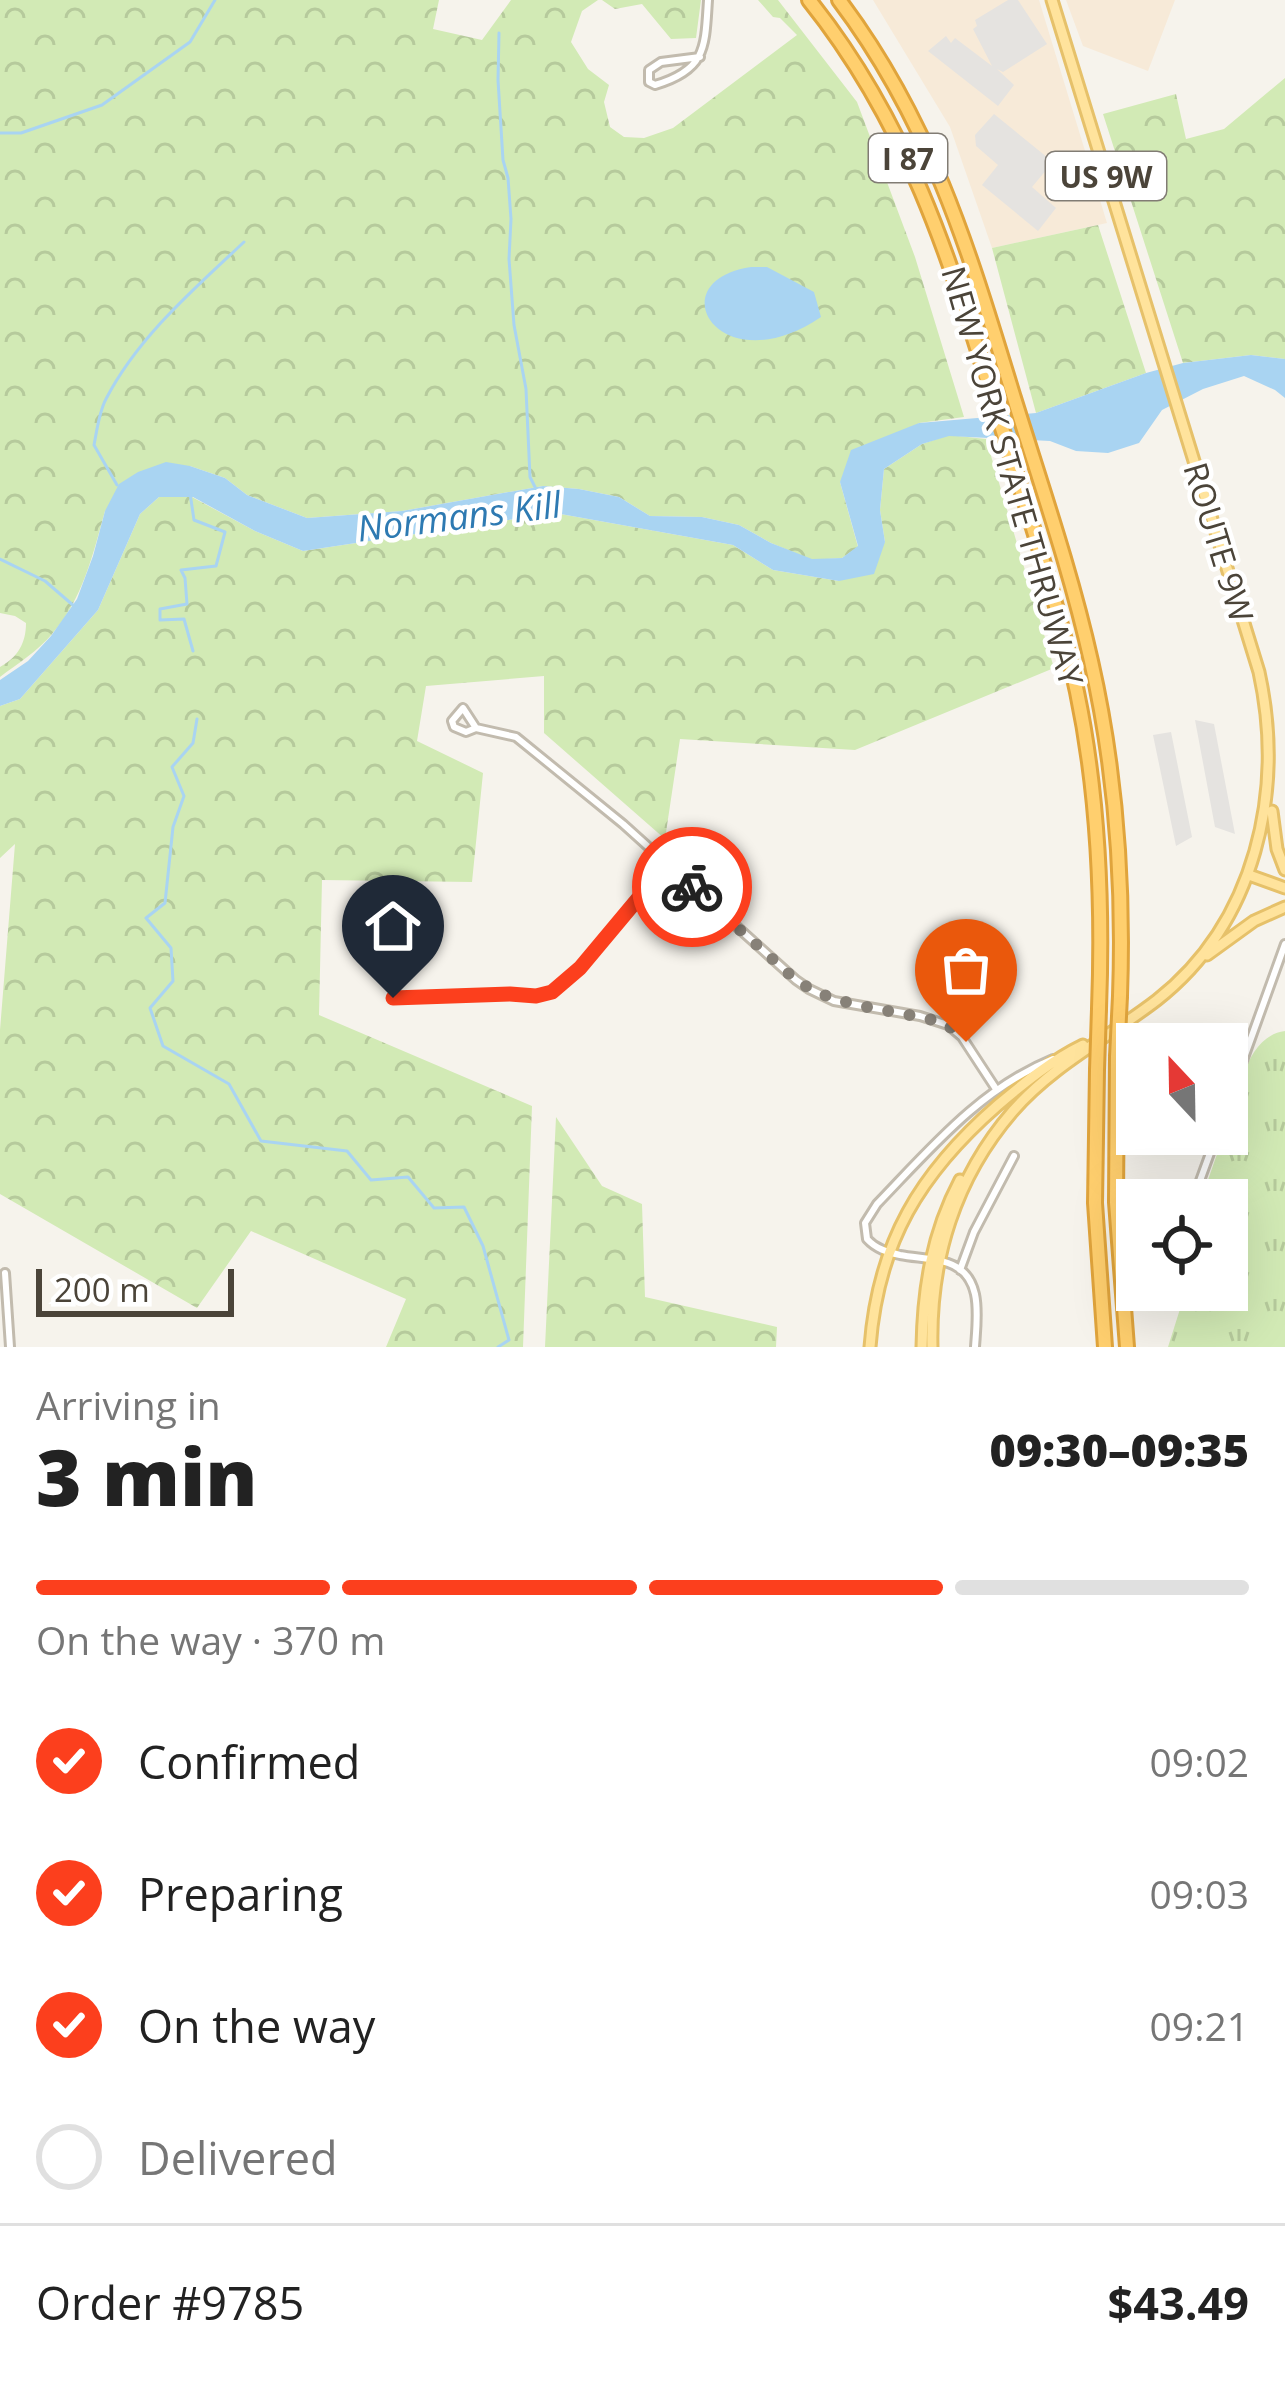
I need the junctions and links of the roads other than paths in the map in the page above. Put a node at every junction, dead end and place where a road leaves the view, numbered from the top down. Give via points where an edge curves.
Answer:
1 (708, 0) edge
2 (809, 0) edge
3 (839, 0) edge
4 (1052, 0) edge
5 (700, 57) junction
6 (476, 728) dead end
7 (1270, 791) junction
8 (667, 864) junction
9 (1285, 870) edge
10 (1250, 875) junction
11 (1285, 888) edge
12 (1285, 907) edge
13 (1285, 944) edge
14 (1192, 966) junction
15 (393, 998) dead end
16 (1104, 1035) junction
17 (1248, 1047) edge
18 (1067, 1053) junction
19 (996, 1089) junction
20 (1014, 1156) dead end
21 (888, 1252) junction
22 (934, 1261) junction
23 (960, 1270) junction
24 (5, 1273) dead end
25 (10, 1347) edge
26 (870, 1347) edge
27 (922, 1347) edge
28 (932, 1347) edge
29 (975, 1347) edge
30 (1105, 1347) edge
31 (1127, 1347) edge

1 - 5 street
2 - 30 highway, NEW YORK STATE THRUWAY / I 87, bridge via 863,77 940,232 1066,645 1090,772 1101,902 1096,1215
3 - 31 highway, NEW YORK STATE THRUWAY / I 87, bridge via 926,143 959,225 1084,629 1121,878 1116,1190
4 - 7 main road, ROUTE 9W / US 9W via 1264,693
5 - 5 street via 656,64 649,82 664,83
6 - 8 street via 516,737
7 - 9 main road
7 - 10 main road, ROUTE 9W / US 9W
8 - 15 street via 552,992
8 - 19 street via 809,989 948,1025
10 - 11 main road
10 - 14 main road, ROUTE 9W / US 9W
12 - 14 main road
13 - 17 street
14 - 16 main road, US 9W
16 - 18 main road, US 9W
16 - 22 main road, US 9W via 1010,1114 962,1189
18 - 19 street
18 - 21 main road, US 9W via 952,1148 914,1198
19 - 21 street via 868,1215 867,1239
20 - 23 street
21 - 22 street
21 - 26 main road, US 9W
22 - 23 street
22 - 27 main road
22 - 28 main road, US 9W
23 - 29 street via 976,1297
24 - 25 street

